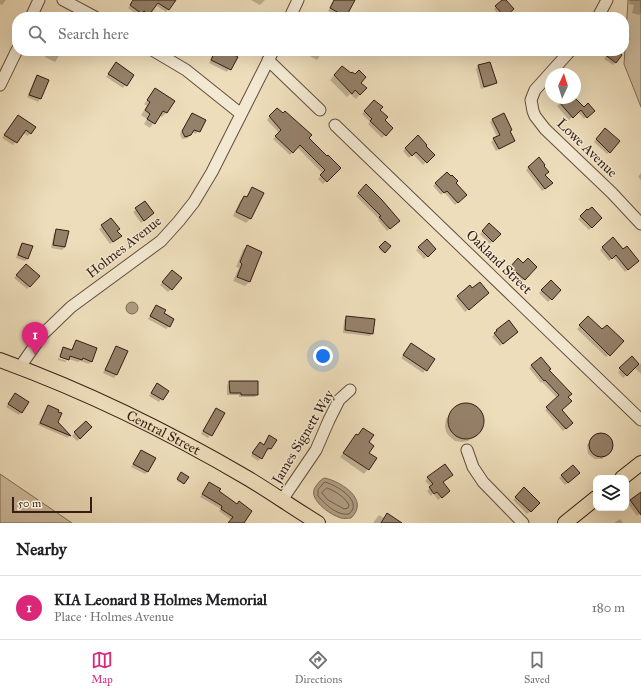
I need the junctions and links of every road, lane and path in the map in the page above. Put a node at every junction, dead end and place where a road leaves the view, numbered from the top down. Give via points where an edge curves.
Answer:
1 (39, 0) edge
2 (63, 0) edge
3 (298, 0) edge
4 (607, 0) edge
5 (33, 12) edge
6 (85, 12) edge
7 (292, 12) edge
8 (601, 12) edge
9 (14, 56) edge
10 (162, 56) edge
11 (270, 56) edge
12 (566, 56) edge
13 (0, 85) edge
14 (320, 110) dead end
15 (241, 114) junction
16 (335, 125) dead end
17 (641, 224) edge
18 (0, 360) edge
19 (20, 367) junction
20 (350, 390) dead end
21 (641, 420) edge
22 (467, 450) dead end
23 (641, 463) edge
24 (626, 475) edge
25 (282, 500) junction
26 (593, 500) edge
27 (318, 523) edge
28 (523, 523) edge
29 (565, 523) edge

1 - 5 street
2 - 6 street
3 - 7 street
4 - 8 street
9 - 13 street
10 - 15 street via 186,70
11 - 14 street
11 - 15 street, Holmes Avenue
12 - 17 street, Lowe Avenue via 535,90 531,105 535,116
15 - 19 street, Holmes Avenue via 212,172 179,221 161,240 70,307 42,335
16 - 21 street, Oakland Street
18 - 19 main road, Central Street
19 - 25 main road, Central Street via 126,414 249,479
20 - 25 street, James Signett Way via 339,400 316,450
22 - 28 street via 473,467 483,482
23 - 24 main road
25 - 27 main road, Central Street
26 - 29 main road

